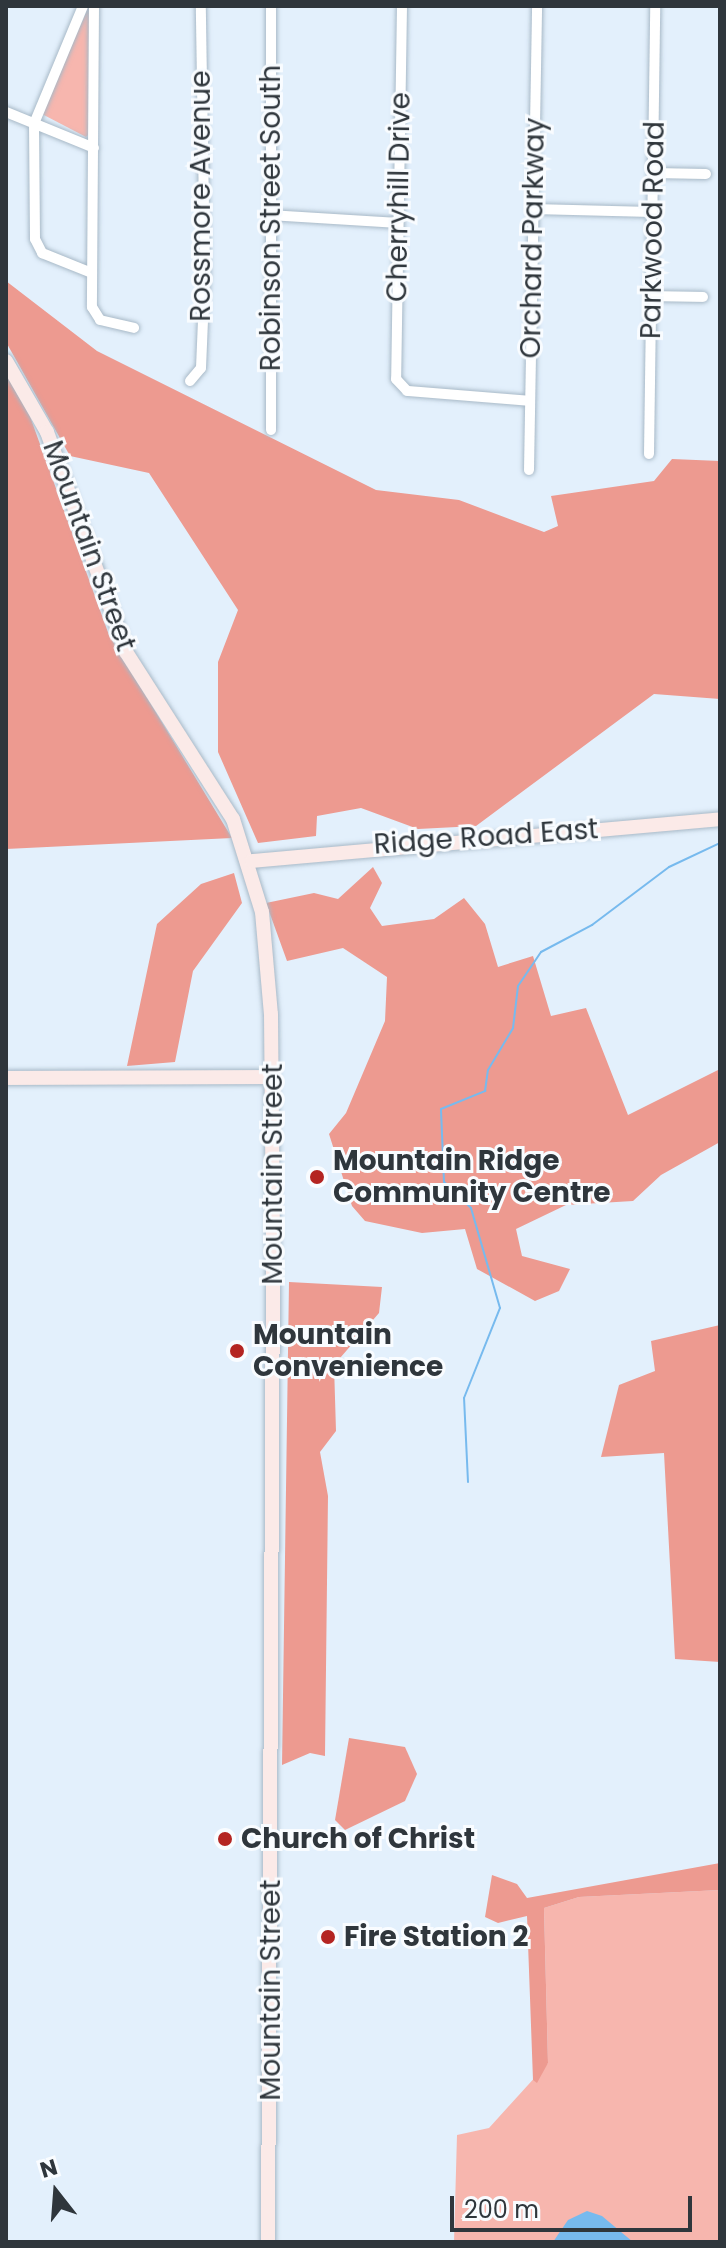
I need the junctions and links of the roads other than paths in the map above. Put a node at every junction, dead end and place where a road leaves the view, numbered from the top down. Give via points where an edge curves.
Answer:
1 (83, 6) edge
2 (94, 6) edge
3 (201, 6) edge
4 (271, 6) edge
5 (402, 6) edge
6 (537, 6) edge
7 (655, 6) edge
8 (6, 112) edge
9 (34, 124) junction
10 (94, 148) junction
11 (654, 173) junction
12 (706, 174) dead end
13 (533, 209) junction
14 (652, 212) junction
15 (270, 215) junction
16 (398, 223) junction
17 (92, 273) junction
18 (652, 296) junction
19 (703, 297) dead end
20 (134, 328) dead end
21 (6, 361) edge
22 (190, 381) dead end
23 (530, 401) junction
24 (271, 430) dead end
25 (649, 454) dead end
26 (529, 470) dead end
27 (720, 819) edge
28 (252, 861) junction
29 (272, 1077) junction
30 (6, 1078) edge
31 (268, 2242) edge

1 - 9 street
2 - 10 street
3 - 22 street, Rossmore Avenue via 205,274 201,368
4 - 15 street, Robinson Street South
5 - 16 street, Cherryhill Drive
6 - 13 street, Orchard Parkway
7 - 11 street, Parkwood Road
8 - 9 street
9 - 10 street
9 - 17 street via 37,246
10 - 17 street
11 - 12 street
11 - 14 street, Parkwood Road
13 - 14 street
13 - 23 street, Orchard Parkway
14 - 18 street, Parkwood Road
15 - 16 street
15 - 24 street, Robinson Street South
16 - 23 street, Cherryhill Drive via 400,387
17 - 20 street via 94,314
18 - 19 street
18 - 25 street, Parkwood Road
21 - 28 main road, Mountain Street via 47,432 126,652 227,809
23 - 26 street, Orchard Parkway
27 - 28 main road, Ridge Road East
28 - 29 main road, Mountain Street via 268,962
29 - 30 main road
29 - 31 main road, Mountain Street

